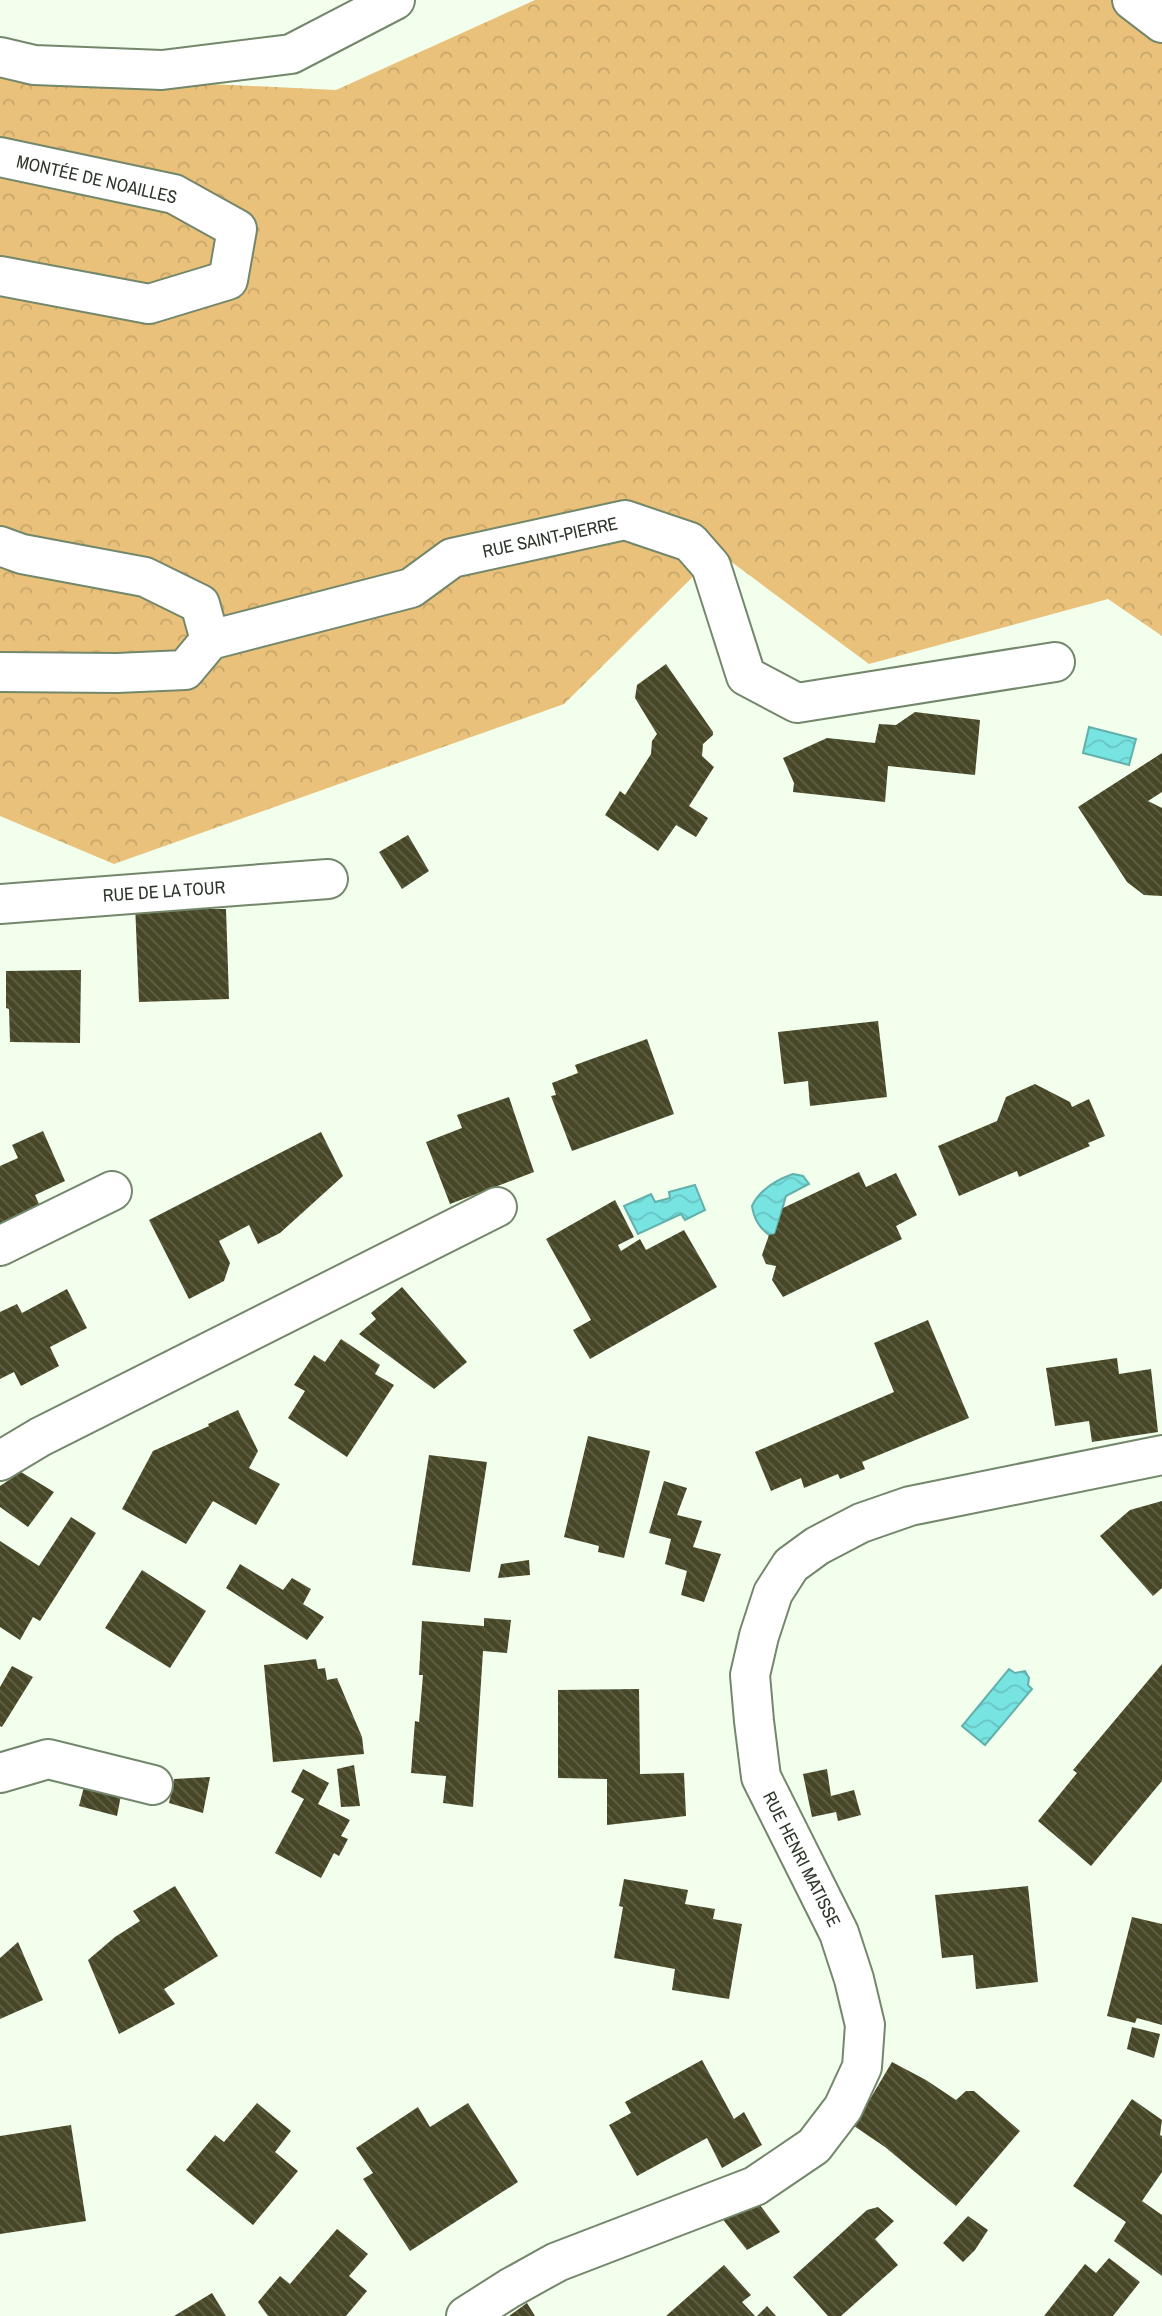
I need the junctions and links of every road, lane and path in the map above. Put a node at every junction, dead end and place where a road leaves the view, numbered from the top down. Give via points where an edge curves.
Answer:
1 (395, 0) edge
2 (1132, 0) edge
3 (1162, 23) edge
4 (0, 57) edge
5 (0, 157) edge
6 (0, 276) edge
7 (0, 545) edge
8 (210, 640) junction
9 (1055, 662) dead end
10 (0, 672) edge
11 (328, 879) dead end
12 (0, 904) edge
13 (112, 1191) dead end
14 (496, 1207) dead end
15 (0, 1246) edge
16 (1162, 1455) edge
17 (0, 1461) edge
18 (0, 1773) edge
19 (153, 1785) dead end
20 (466, 2316) edge

1 - 4 street via 291,54 162,70 34,65
2 - 3 street
5 - 6 street, MONTÉE DE NOAILLES via 174,194 237,229 228,280 149,304
7 - 8 street via 22,554 145,577 200,604
8 - 9 street, RUE SAINT-PIERRE via 411,588 452,558 625,520 690,542 711,566 746,676 797,703
8 - 10 street via 185,670
11 - 12 street, RUE DE LA TOUR
13 - 15 street
14 - 17 street
16 - 20 street, RUE HENRI MATISSE via 910,1506 861,1523 791,1565 773,1593 750,1675 761,1777 839,1933 865,2025 862,2067 844,2108 814,2146 755,2186 557,2262
18 - 19 street via 48,1759

